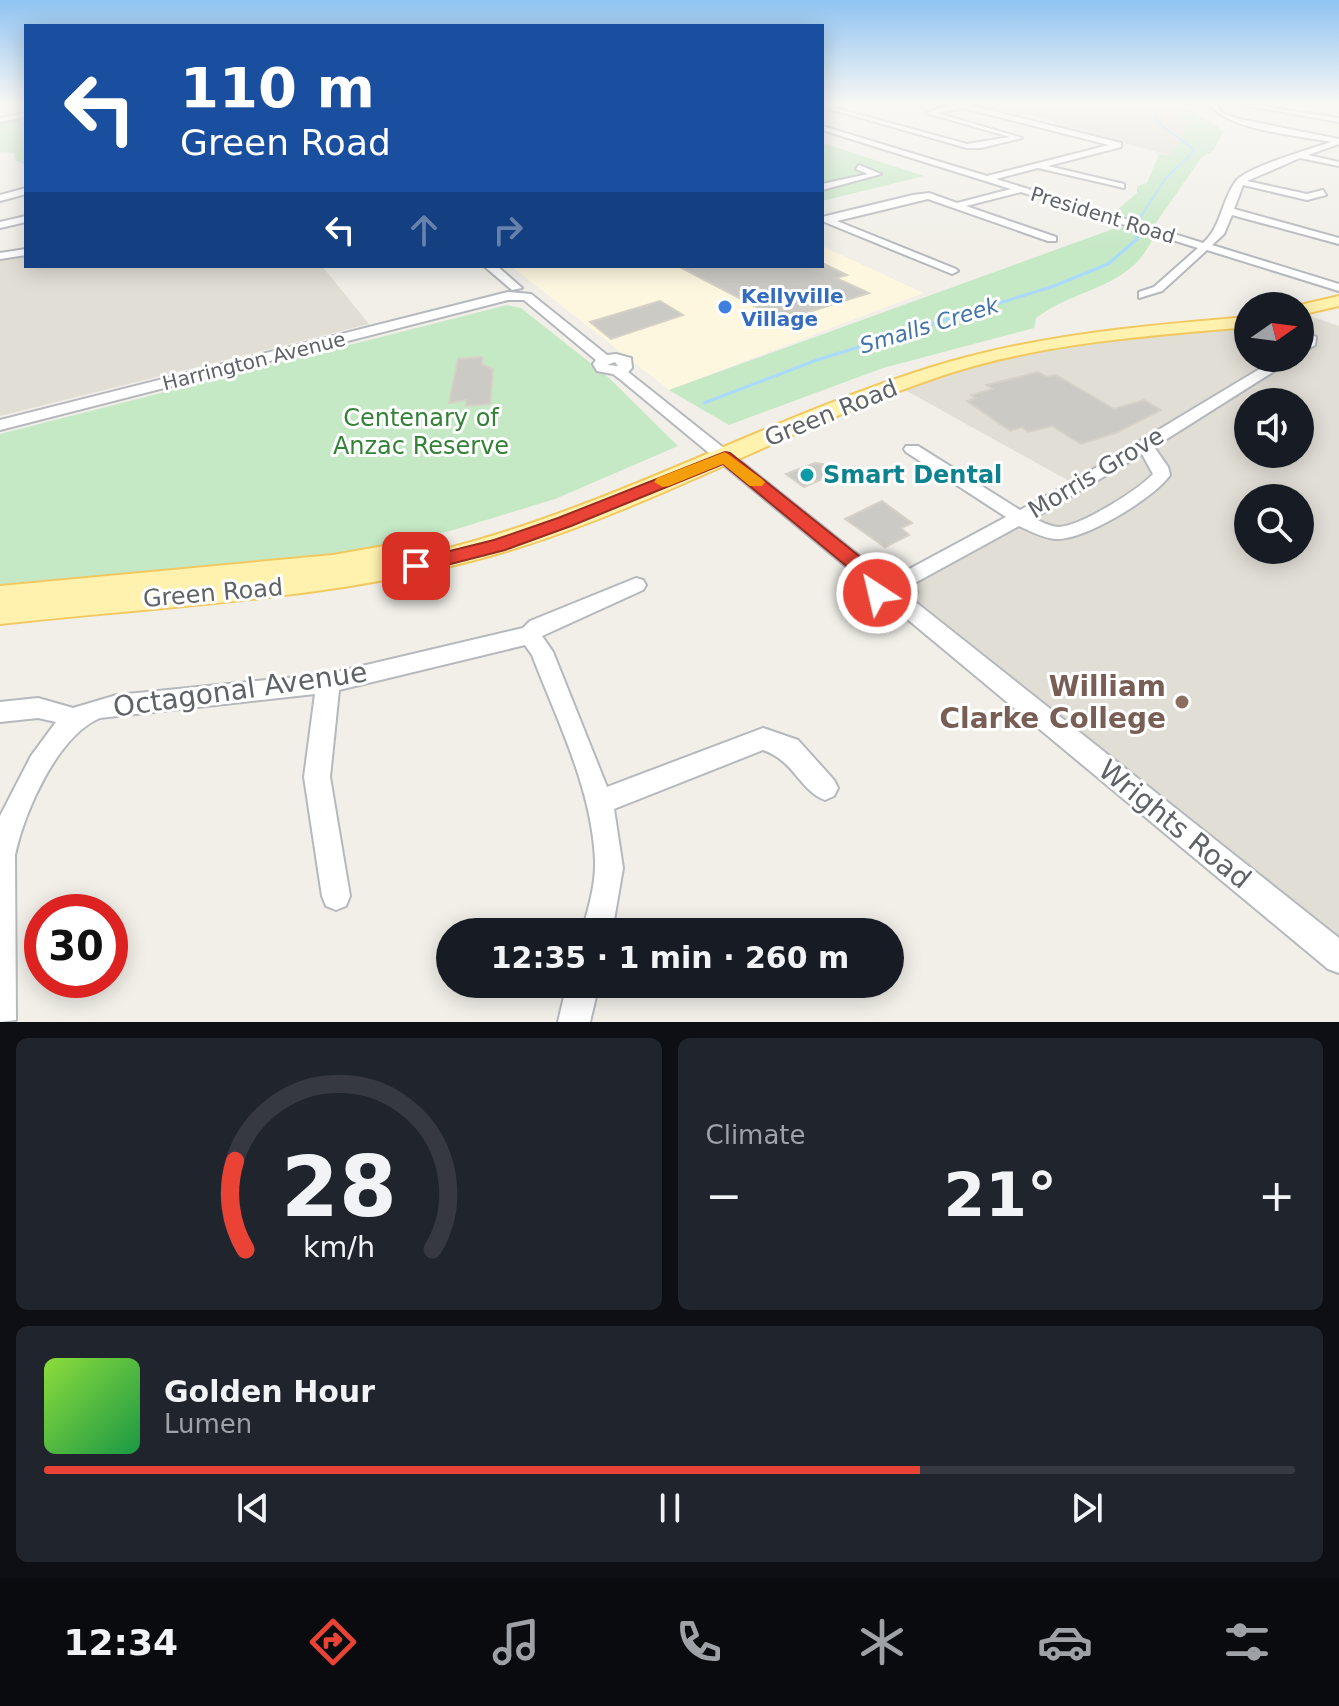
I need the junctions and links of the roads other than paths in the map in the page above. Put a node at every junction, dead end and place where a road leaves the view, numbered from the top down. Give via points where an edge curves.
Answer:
1 (899, 152) edge
2 (1093, 152) edge
3 (1311, 152) edge
4 (1300, 156) junction
5 (1339, 164) edge
6 (1039, 166) junction
7 (859, 167) dead end
8 (987, 179) junction
9 (1240, 182) junction
10 (1121, 186) dead end
11 (824, 187) edge
12 (1022, 190) junction
13 (24, 192) edge
14 (1323, 193) dead end
15 (0, 198) edge
16 (958, 205) junction
17 (1229, 211) junction
18 (24, 219) edge
19 (825, 219) edge
20 (0, 225) edge
21 (1052, 239) dead end
22 (1339, 241) edge
23 (1204, 246) junction
24 (24, 252) edge
25 (0, 256) edge
26 (492, 268) edge
27 (952, 271) dead end
28 (1339, 288) edge
29 (517, 294) junction
30 (1143, 295) dead end
31 (1339, 301) edge
32 (1314, 307) edge
33 (1339, 310) edge
34 (1314, 314) edge
35 (1234, 316) edge
36 (1234, 323) edge
37 (1265, 372) edge
38 (0, 425) edge
39 (1144, 445) junction
40 (912, 449) dead end
41 (718, 452) junction
42 (1020, 518) junction
43 (636, 585) dead end
44 (892, 588) junction
45 (0, 596) edge
46 (0, 614) edge
47 (530, 635) junction
48 (328, 683) junction
49 (0, 712) edge
50 (74, 720) junction
51 (825, 788) dead end
52 (599, 803) junction
53 (336, 896) dead end
54 (600, 918) edge
55 (1339, 958) edge
56 (580, 998) edge
57 (0, 1020) edge
58 (574, 1022) edge

1 - 8 street, President Road
2 - 6 street
3 - 4 street
4 - 5 street
4 - 9 street
6 - 8 street
6 - 10 street
7 - 11 street via 877,174
8 - 12 street, President Road
9 - 14 street via 1307,197
9 - 17 street
12 - 16 street
12 - 23 street, President Road
13 - 15 street
16 - 19 street via 929,196
16 - 21 street
17 - 22 street
17 - 23 street via 1219,234
18 - 20 street
19 - 27 street
23 - 28 street, President Road
23 - 30 street via 1158,289
24 - 25 street
26 - 29 street, Wrights Road
29 - 38 street, Harrington Avenue
29 - 41 street, Wrights Road via 604,360 602,368 617,371
31 - 32 main road
33 - 34 main road
35 - 41 main road, Green Road via 1085,330 978,350 895,374
36 - 41 main road, Green Road via 1092,336 999,354
37 - 39 street, Morris Grove
39 - 42 street, Morris Grove
39 - 42 street via 1162,475 1074,531 1058,534
40 - 42 street
41 - 44 street, Wrights Road
41 - 45 main road, Green Road via 494,530 394,554
41 - 46 main road, Green Road via 564,522 444,560 327,582
42 - 44 street, Morris Grove
43 - 47 street, Octagonal Avenue
44 - 55 street, Wrights Road
47 - 48 street, Octagonal Avenue
47 - 52 street via 542,652
48 - 50 street, Octagonal Avenue via 117,705
48 - 53 street via 317,777
49 - 50 street via 34,707 59,710
50 - 57 street via 58,736 17,808 1,854
51 - 52 street via 789,748 763,739
52 - 54 street via 609,858
56 - 58 street

